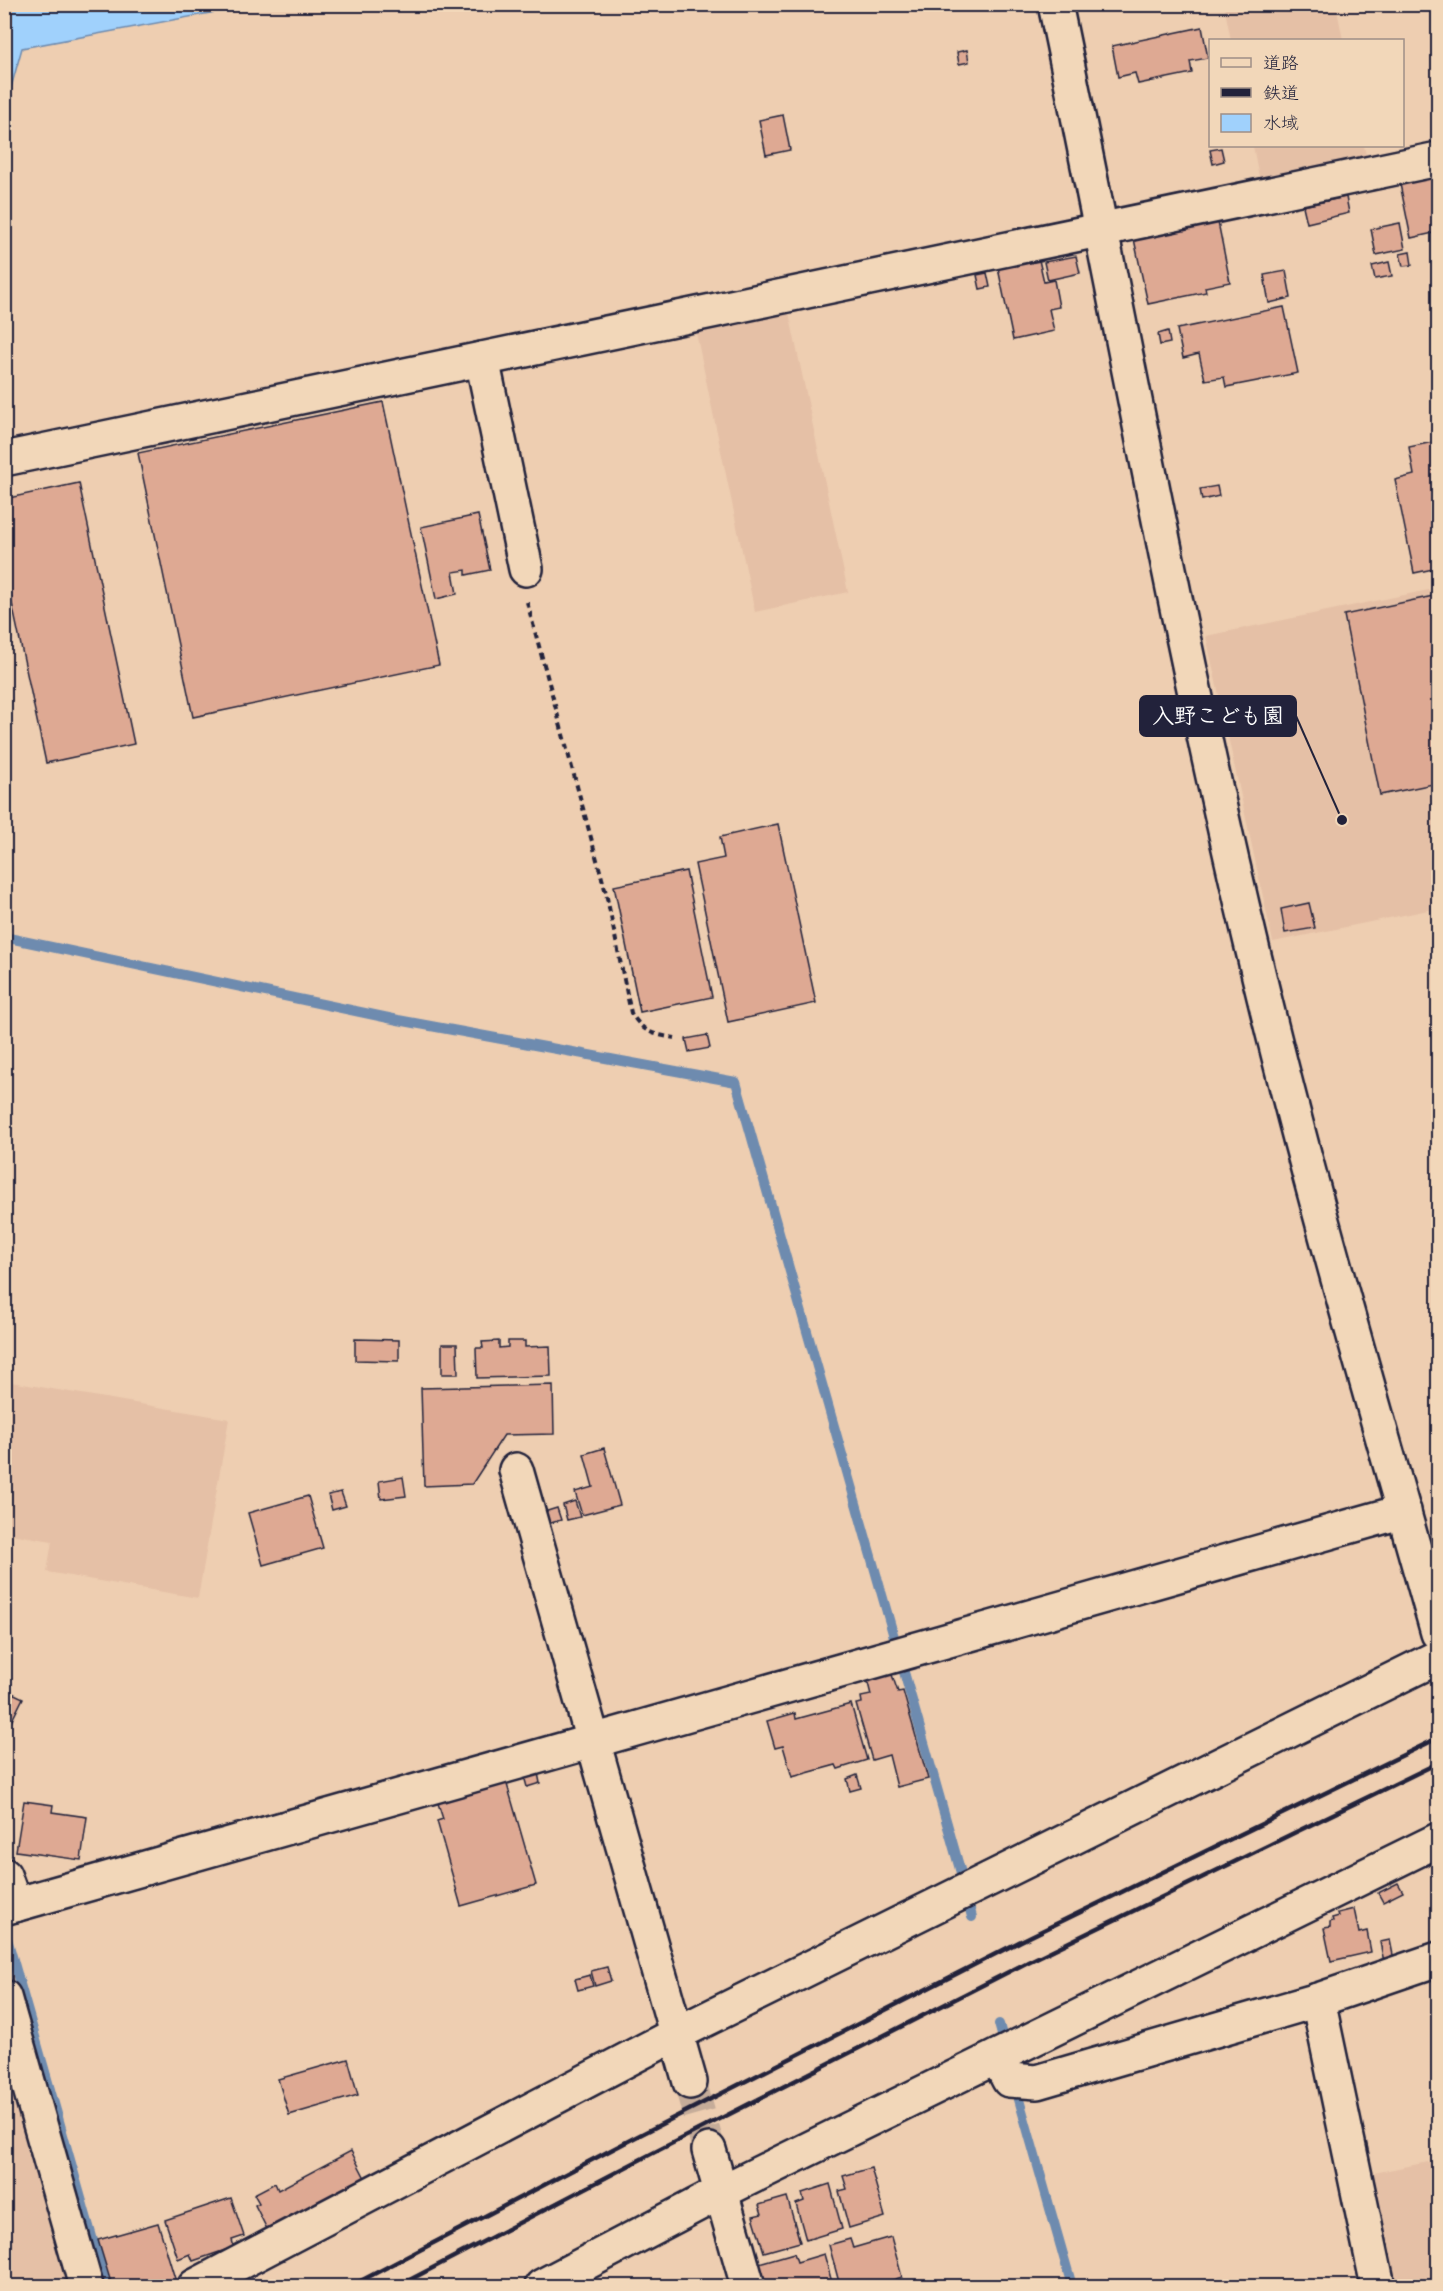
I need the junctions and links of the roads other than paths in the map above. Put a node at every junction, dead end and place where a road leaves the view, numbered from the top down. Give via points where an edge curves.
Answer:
1 (1055, 4) edge
2 (1438, 159) edge
3 (1102, 228) junction
4 (482, 358) junction
5 (4, 459) edge
6 (526, 569) road end
7 (516, 1470) dead end
8 (1404, 1511) junction
9 (1438, 1633) edge
10 (1438, 1657) edge
11 (593, 1741) junction
12 (1438, 1840) edge
13 (4, 1875) edge
14 (10, 1907) edge
15 (1438, 1959) edge
16 (4, 1997) edge
17 (1318, 2000) junction
18 (676, 2034) junction
19 (997, 2057) junction
20 (690, 2082) tunnel mouth
21 (709, 2150) tunnel mouth
22 (722, 2192) junction
23 (87, 2286) edge
24 (195, 2286) edge
25 (542, 2286) edge
26 (748, 2286) edge
27 (1378, 2286) edge

1 - 3 street
2 - 3 street
3 - 4 street
3 - 8 street via 1204,736 1253,952 1307,1166
4 - 5 street
4 - 6 street
7 - 11 street
8 - 9 street
8 - 11 street
10 - 18 street
11 - 14 street
11 - 18 street
12 - 19 street
13 - 14 street
15 - 17 street
16 - 23 street
17 - 19 street via 1037,2082 1009,2080
17 - 27 street
18 - 20 street
18 - 24 street
19 - 22 street
21 - 22 street
22 - 25 street
22 - 26 street

